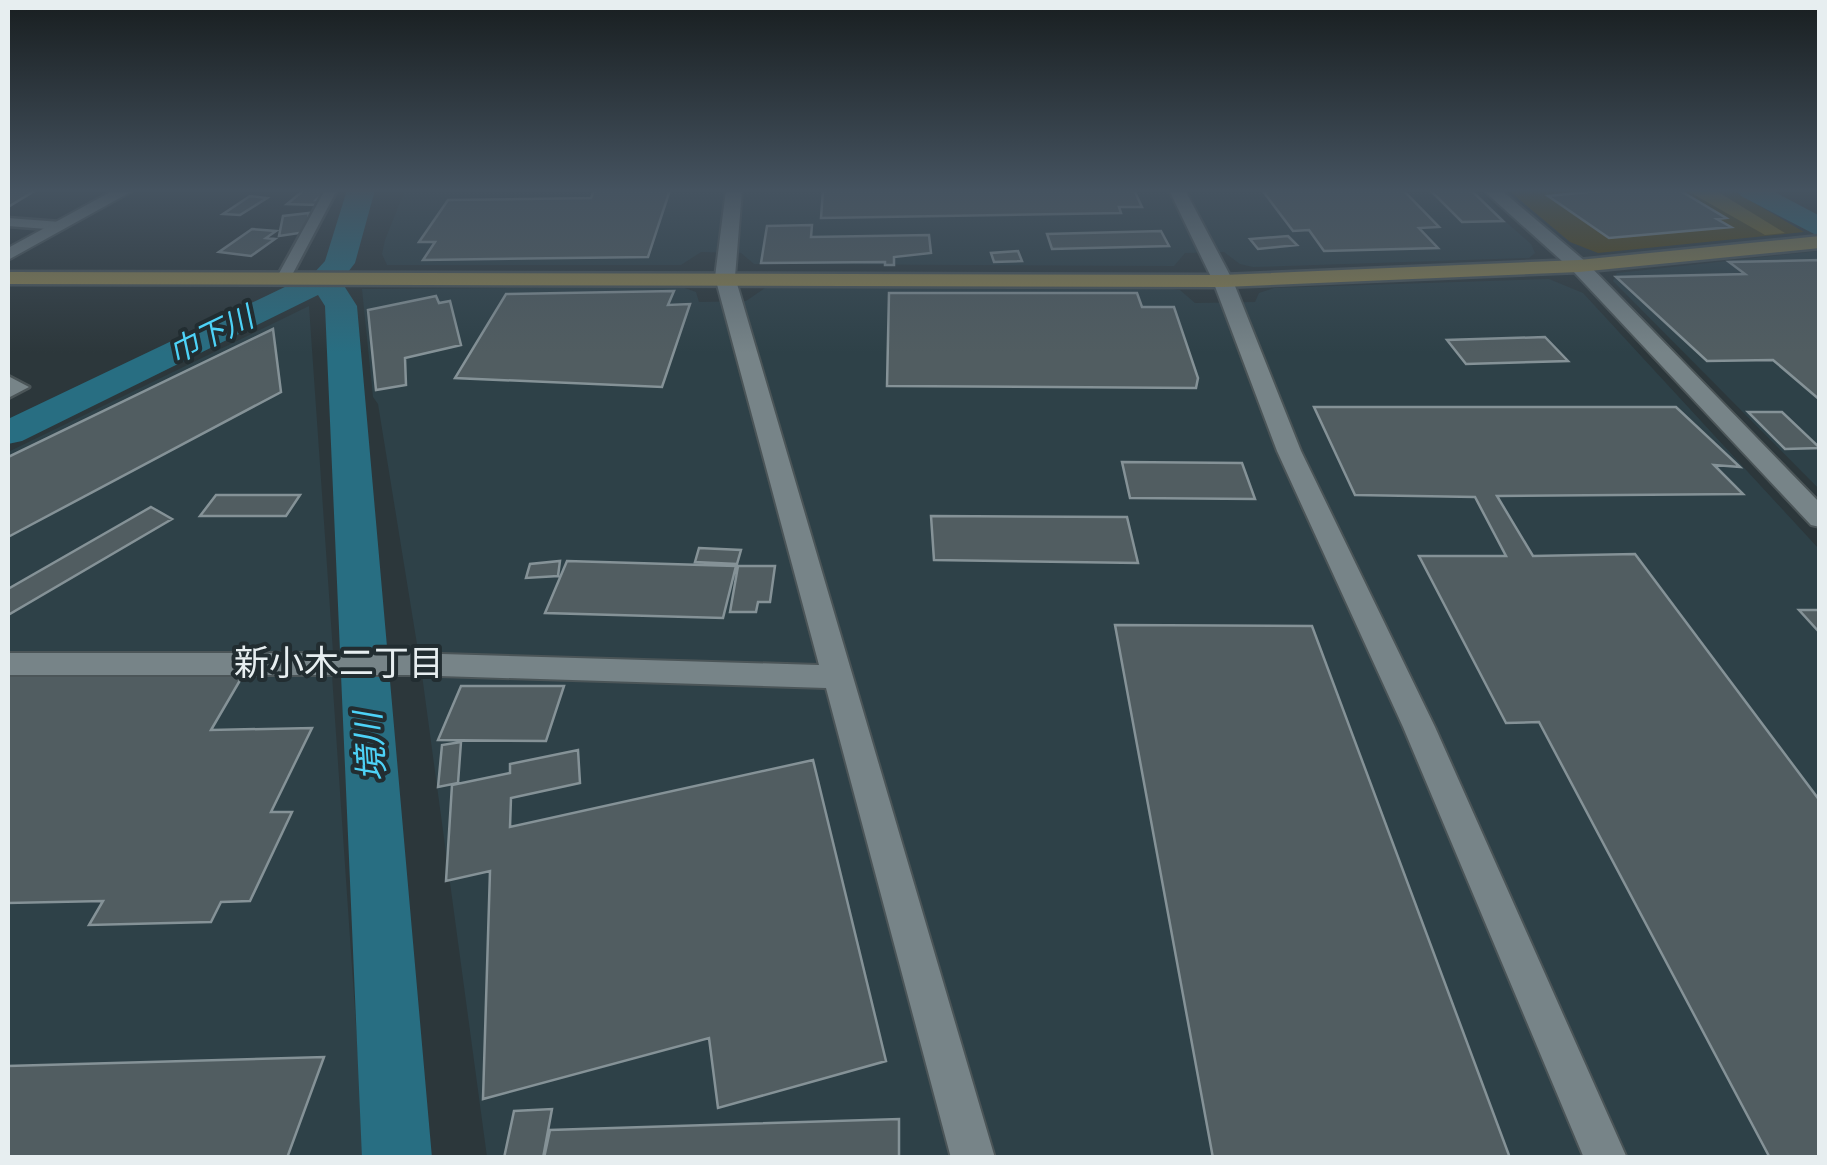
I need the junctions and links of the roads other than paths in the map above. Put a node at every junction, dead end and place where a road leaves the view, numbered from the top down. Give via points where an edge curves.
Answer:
1 (305, 244) edge
2 (729, 244) edge
3 (1204, 244) edge
4 (1554, 244) edge
5 (1796, 244) edge
6 (1579, 266) junction
7 (290, 277) junction
8 (726, 277) junction
9 (8, 278) edge
10 (1223, 281) junction
11 (8, 381) edge
12 (8, 393) edge
13 (1820, 519) edge
14 (8, 664) edge
15 (835, 677) junction
16 (972, 1158) edge
17 (1606, 1158) edge

1 - 7 street
2 - 8 street
3 - 10 street
4 - 6 street
5 - 6 main road
6 - 10 main road
6 - 13 street
7 - 8 main road
7 - 9 main road
8 - 10 main road
8 - 15 street
10 - 17 street via 1290,451 1427,745
11 - 12 street via 21,387
14 - 15 street via 408,664
15 - 16 street

